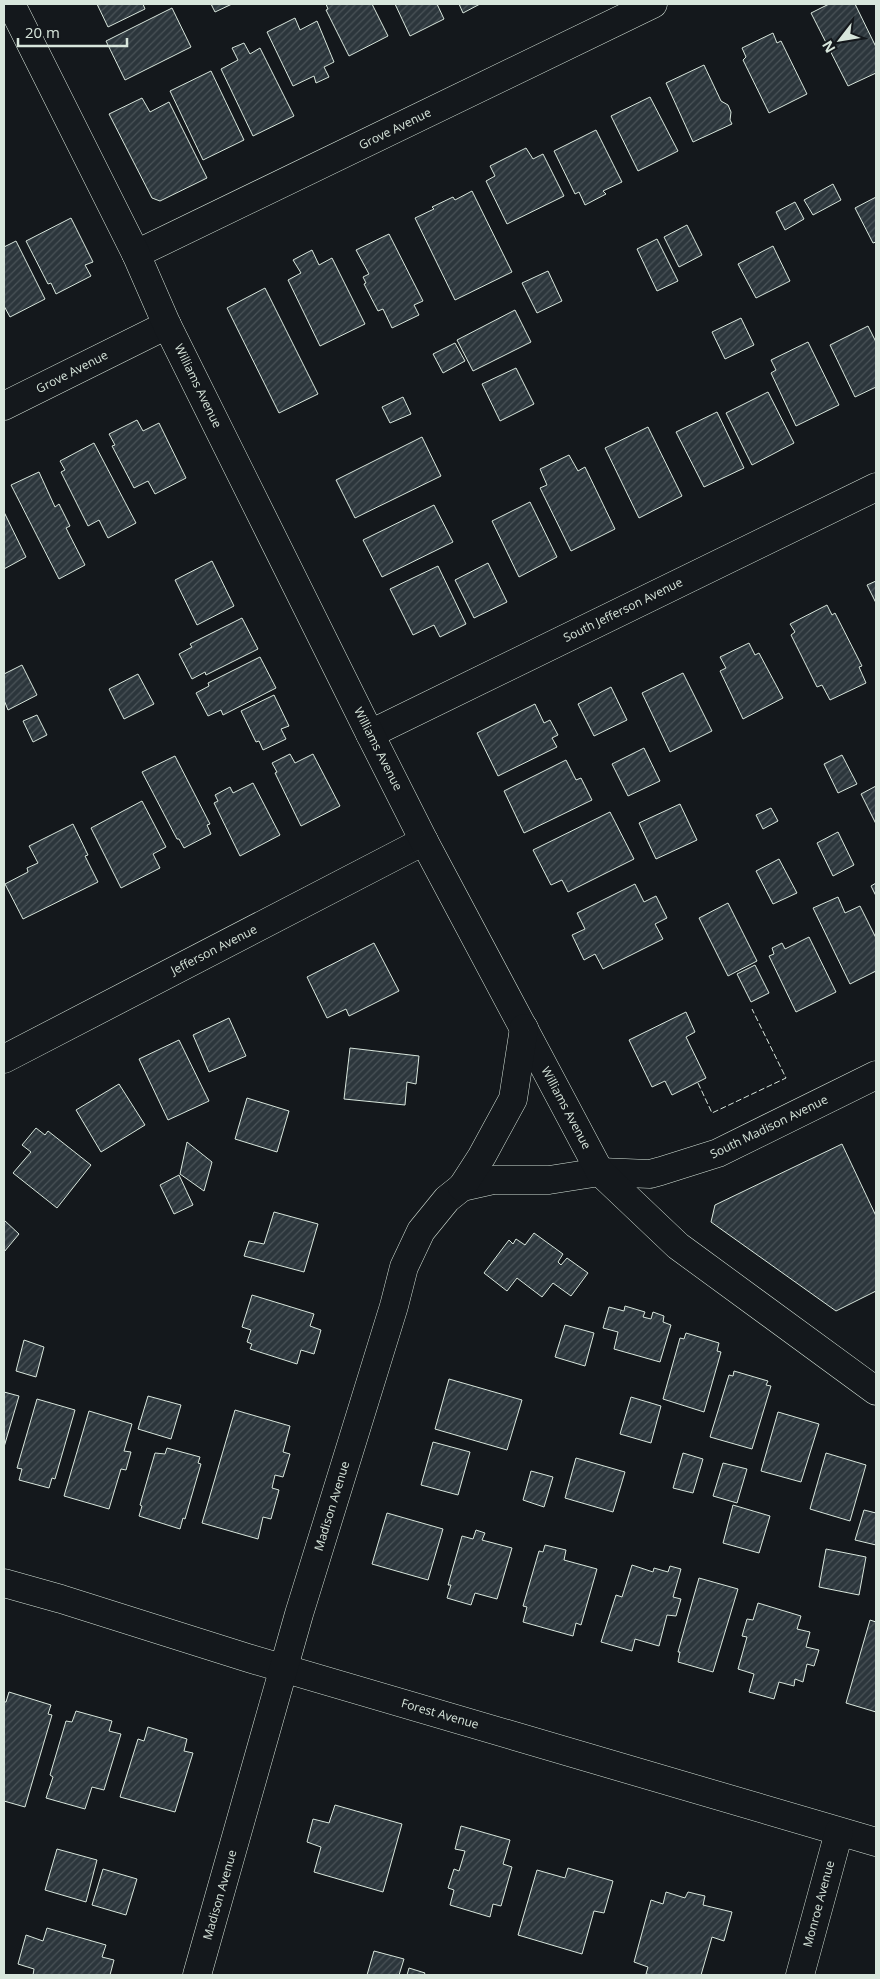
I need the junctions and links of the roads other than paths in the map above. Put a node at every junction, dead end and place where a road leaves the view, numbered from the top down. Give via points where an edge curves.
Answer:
1 (10, 4) edge
2 (653, 4) edge
3 (136, 254) junction
4 (167, 325) junction
5 (4, 406) edge
6 (876, 487) edge
7 (370, 734) junction
8 (424, 841) junction
9 (524, 1028) junction
10 (4, 1059) edge
11 (876, 1075) edge
12 (600, 1172) junction
13 (462, 1187) junction
14 (876, 1391) edge
15 (4, 1583) edge
16 (284, 1668) junction
17 (838, 1832) junction
18 (876, 1842) edge
19 (197, 1975) edge
20 (800, 1975) edge

1 - 3 street, Williams Avenue
2 - 3 street, Grove Avenue
3 - 4 street, Williams Avenue
4 - 5 street, Grove Avenue
4 - 7 street, Williams Avenue
6 - 7 street, South Jefferson Avenue
7 - 8 street, Williams Avenue
8 - 9 street, Williams Avenue
8 - 10 street, Jefferson Avenue
9 - 12 street, Williams Avenue
9 - 13 street via 513,1100
11 - 12 street, South Madison Avenue via 718,1153 650,1174
12 - 13 street, Madison Avenue via 549,1180 493,1180
12 - 14 street, Williams Avenue via 678,1246
13 - 16 street, Madison Avenue via 447,1199 421,1231 404,1267
15 - 16 street, Forest Avenue
16 - 17 street, Forest Avenue
16 - 19 street, Madison Avenue
17 - 18 street, Forest Avenue
17 - 20 street, Monroe Avenue

